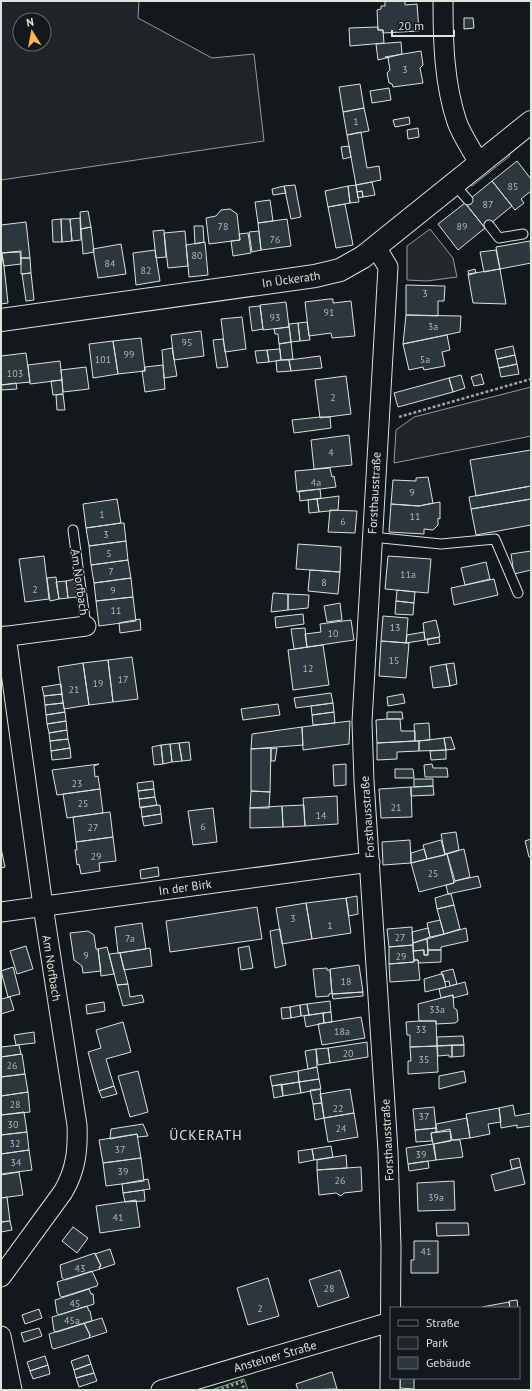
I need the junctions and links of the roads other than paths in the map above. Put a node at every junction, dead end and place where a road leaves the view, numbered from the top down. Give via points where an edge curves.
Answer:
1 (443, 1) edge
2 (531, 122) edge
3 (479, 163) junction
4 (454, 183) junction
5 (468, 200) dead end
6 (489, 225) dead end
7 (523, 234) dead end
8 (376, 247) junction
9 (1, 320) edge
10 (73, 530) dead end
11 (372, 537) junction
12 (518, 593) dead end
13 (86, 626) joint
14 (4, 637) edge
15 (370, 862) junction
16 (43, 906) junction
17 (1, 912) edge
18 (1, 1277) edge
19 (390, 1307) edge
20 (390, 1322) joint
21 (1, 1336) edge
22 (12, 1390) edge
23 (161, 1390) edge
24 (390, 1390) edge

1 - 3 street via 448,86 458,124
2 - 3 main road, In Ückerath
3 - 4 main road, In Ückerath
4 - 5 lane
4 - 8 main road, In Ückerath
6 - 7 lane via 499,238
8 - 9 main road, In Ückerath via 348,267 324,275
8 - 11 street, Forsthausstraße via 388,267
10 - 13 lane, Am Norfbach
11 - 12 lane via 440,544 495,539
11 - 15 street, Forsthausstraße via 362,722
13 - 14 street, Am Norfbach
14 - 16 street, Am Norfbach
15 - 16 street, In der Birk
15 - 19 street, Forsthausstraße via 388,1151
16 - 17 street, In der Birk
16 - 18 street, Am Norfbach via 77,1125 77,1161 63,1192
20 - 23 street, Anstelner Straße
20 - 24 street, Forsthausstraße
21 - 22 street

